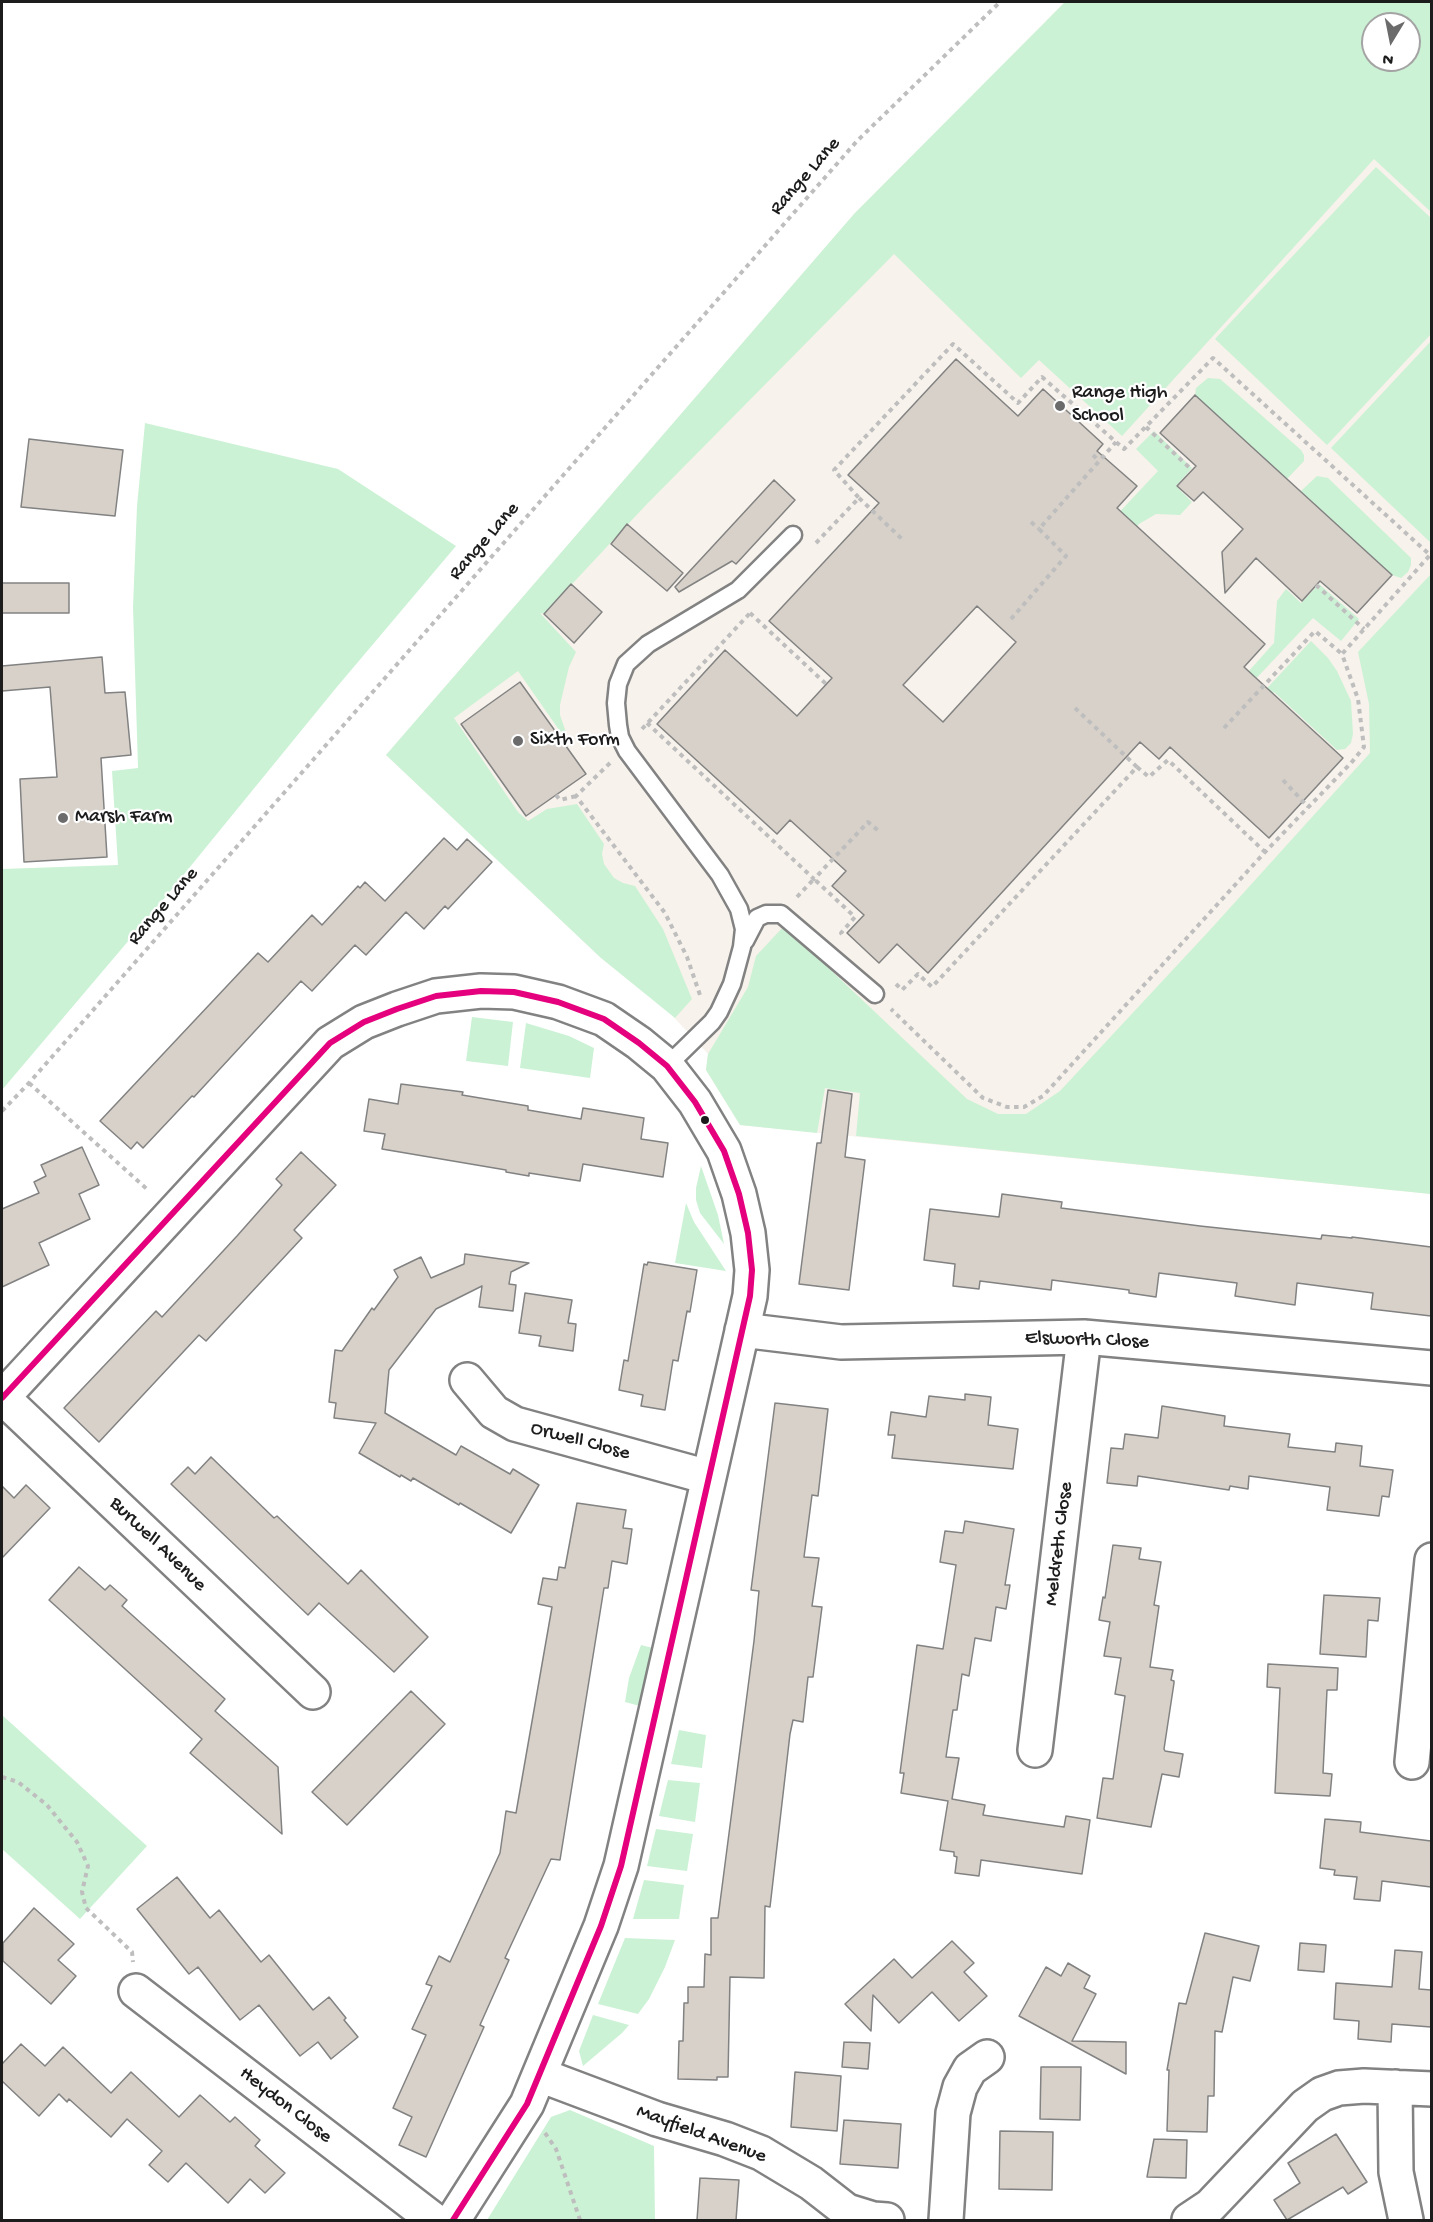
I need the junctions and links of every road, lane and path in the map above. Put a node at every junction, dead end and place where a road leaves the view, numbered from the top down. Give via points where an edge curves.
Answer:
1 (1000, 2) edge
2 (1146, 427) junction
3 (1116, 442) junction
4 (1093, 455) dead end
5 (1099, 461) junction
6 (1192, 470) dead end
7 (859, 498) junction
8 (1031, 522) dead end
9 (1039, 529) junction
10 (793, 535) dead end
11 (902, 539) dead end
12 (812, 547) dead end
13 (1316, 585) dead end
14 (758, 604) dead end
15 (750, 613) junction
16 (1011, 620) dead end
17 (1364, 629) junction
18 (1342, 654) junction
19 (826, 684) dead end
20 (1075, 708) dead end
21 (648, 723) junction
22 (1224, 728) dead end
23 (665, 731) dead end
24 (662, 736) junction
25 (625, 747) junction
26 (1137, 767) junction
27 (1283, 780) dead end
28 (556, 795) dead end
29 (576, 796) junction
30 (1308, 807) junction
31 (881, 833) dead end
32 (1264, 852) junction
33 (814, 879) junction
34 (781, 914) junction
35 (849, 941) dead end
36 (742, 947) junction
37 (891, 979) dead end
38 (875, 994) joint
39 (701, 998) dead end
40 (667, 1066) junction
41 (30, 1083) junction
42 (2, 1111) edge
43 (173, 1212) junction
44 (742, 1330) junction
45 (1084, 1337) junction
46 (1431, 1368) edge
47 (467, 1380) dead end
48 (2, 1397) edge
49 (708, 1477) junction
50 (1431, 1560) edge
51 (313, 1692) dead end
52 (1035, 1750) dead end
53 (1412, 1762) dead end
54 (2, 1776) edge
55 (136, 1991) joint
56 (987, 2057) dead end
57 (540, 2075) junction
58 (1395, 2087) junction
59 (1431, 2089) edge
60 (527, 2104) junction
61 (434, 2220) edge
62 (453, 2220) edge
63 (580, 2220) edge
64 (887, 2220) edge
65 (946, 2220) edge
66 (1189, 2220) edge
67 (1406, 2220) edge

1 - 41 path, Range Lane via 857,141
2 - 3 path via 1124,449
2 - 6 path
2 - 17 path via 1212,358 1430,555
3 - 5 path
3 - 7 path via 1042,376 1018,403 953,344 834,470
4 - 5 path
5 - 9 path
7 - 11 path
7 - 12 path
8 - 9 path
9 - 16 path via 1066,556
10 - 25 lane via 738,590 648,644 626,664 616,703
13 - 17 path
14 - 15 path
15 - 19 path
15 - 21 path
17 - 18 path
18 - 22 path via 1315,631
18 - 30 path via 1358,699 1364,747
20 - 26 path
21 - 24 path
21 - 25 path
23 - 24 path
24 - 33 path
25 - 29 path
25 - 36 lane via 720,875 739,909 744,929
26 - 32 path via 1149,777 1168,760
26 - 37 path via 932,987 918,974 902,990
27 - 30 path
28 - 29 path via 560,800
29 - 39 path via 664,913 687,957
30 - 32 path
31 - 33 path via 868,822
32 - 38 path via 1065,1073 1043,1096 1024,1107 1007,1107 983,1098
33 - 34 path
33 - 35 path via 855,917 840,933
34 - 36 lane via 757,918
34 - 38 lane
36 - 40 lane via 719,1012
40 - 43 street via 604,1019 558,1002 514,992 481,990 436,996 364,1022 330,1043
40 - 44 street via 695,1102 724,1151 740,1194 752,1270
41 - 42 path, Range Lane
41 - 43 path
43 - 48 street
44 - 45 street, Elsworth Close via 841,1342
44 - 49 street
45 - 46 street, Elsworth Close
45 - 52 street, Meldreth Close
47 - 49 street, Orwell Close via 494,1412 515,1424
48 - 51 street, Burwell Avenue
49 - 57 street via 621,1866 601,1926
50 - 53 street
54 - 55 path via 18,1782 47,1805 77,1842 88,1866 82,1892 86,1908 132,1953
55 - 61 street, Heydon Close
56 - 65 street via 970,2069 953,2113
57 - 60 street
57 - 64 street, Mayfield Avenue via 761,2153 811,2183 847,2211
58 - 59 street
58 - 66 street via 1339,2088 1322,2094 1305,2106 1210,2206
58 - 67 street via 1396,2172
60 - 62 street
60 - 63 path via 556,2149

